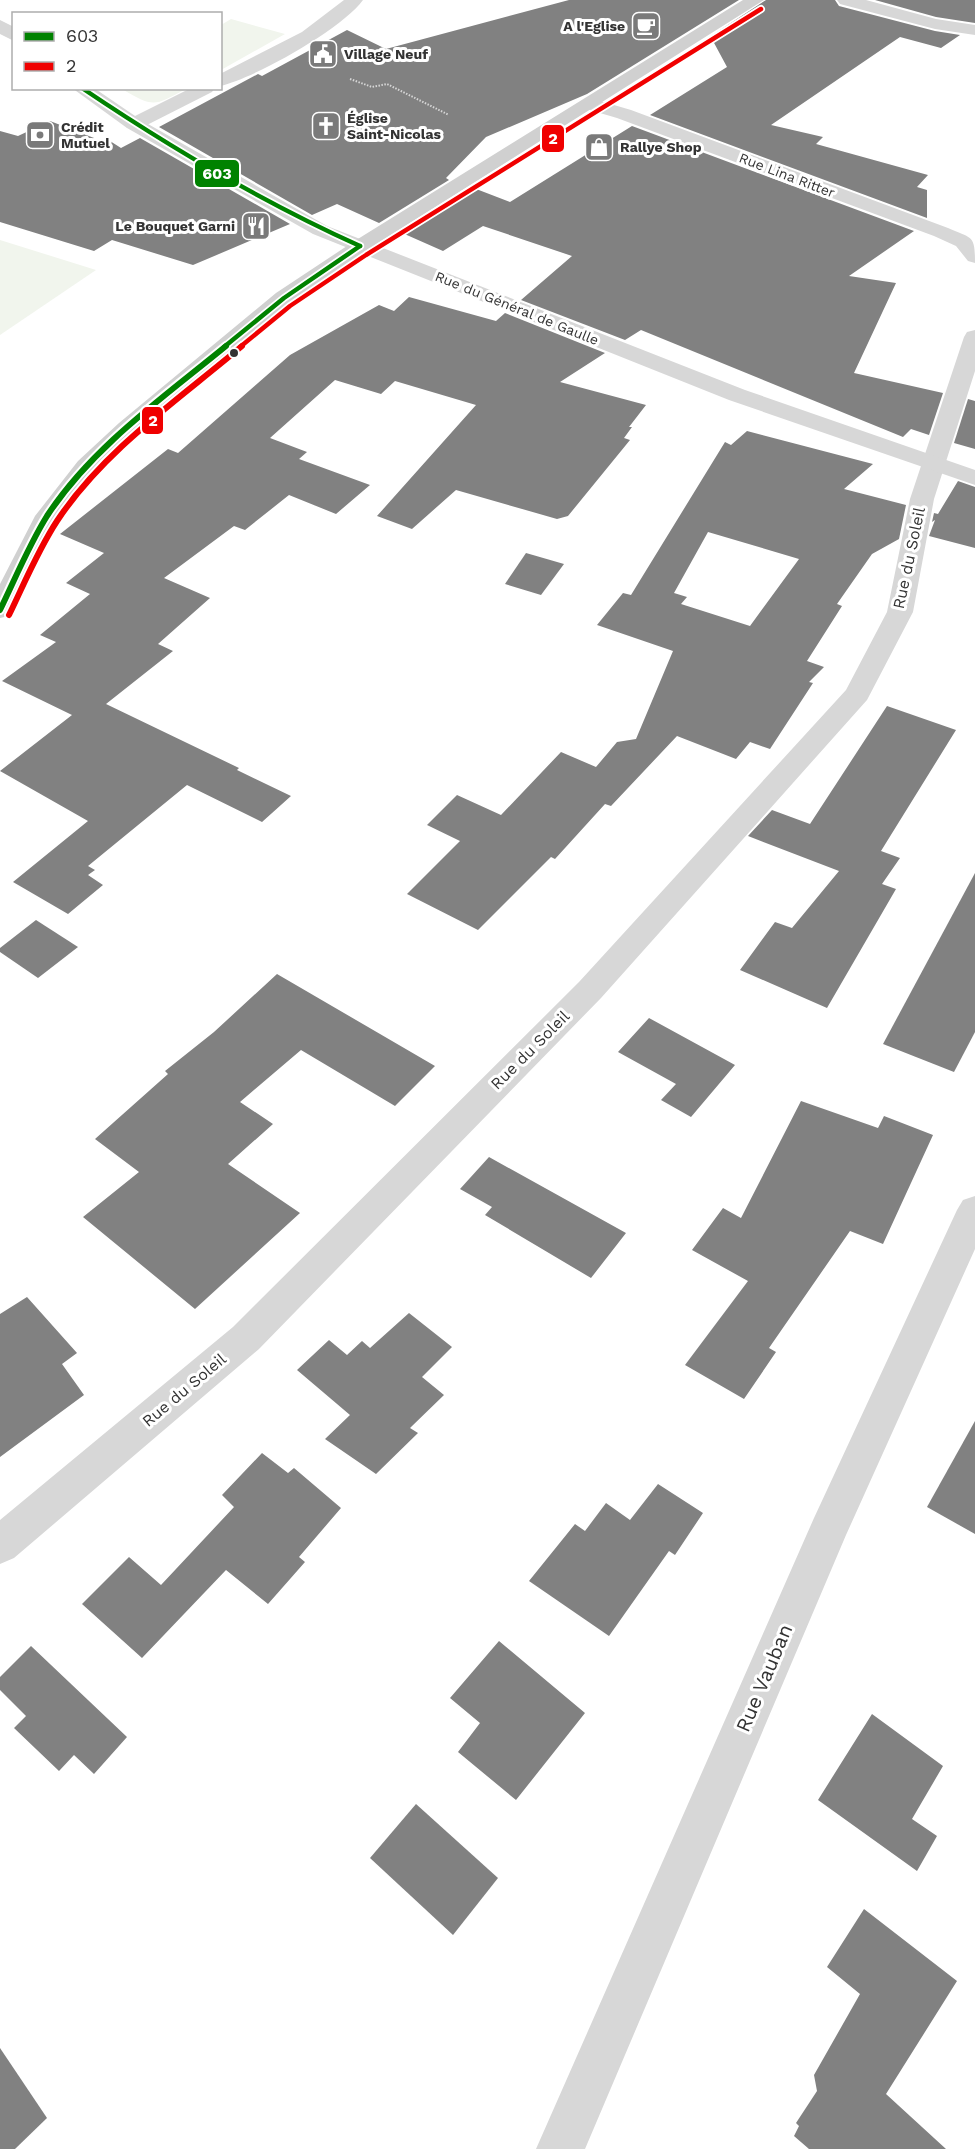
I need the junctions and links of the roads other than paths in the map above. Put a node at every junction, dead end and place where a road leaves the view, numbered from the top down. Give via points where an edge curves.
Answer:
1 (354, 0) edge
2 (755, 0) edge
3 (846, 0) edge
4 (0, 25) edge
5 (975, 30) edge
6 (12, 34) edge
7 (222, 80) edge
8 (84, 90) edge
9 (202, 90) edge
10 (590, 104) junction
11 (134, 124) junction
12 (360, 246) junction
13 (975, 257) edge
14 (975, 337) edge
15 (934, 465) junction
16 (975, 478) edge
17 (0, 610) edge
18 (975, 1210) edge
19 (0, 1545) edge
20 (560, 2149) edge

1 - 7 street via 302,39
2 - 10 main road
3 - 5 street via 935,24
4 - 6 street
8 - 11 street, Rue du Général de Gaulle
9 - 11 street
10 - 12 main road
10 - 13 street, Rue Lina Ritter via 941,232 963,242
11 - 12 street, Rue du Général de Gaulle via 303,220
12 - 15 street, Rue du Général de Gaulle via 737,395
12 - 17 main road via 284,298 86,466 47,516
14 - 15 street
15 - 16 street, Rue du Général de Gaulle
15 - 19 street, Rue du Soleil via 922,499 900,612 857,694 590,990 246,1338
18 - 20 street, Rue Vauban via 824,1542

